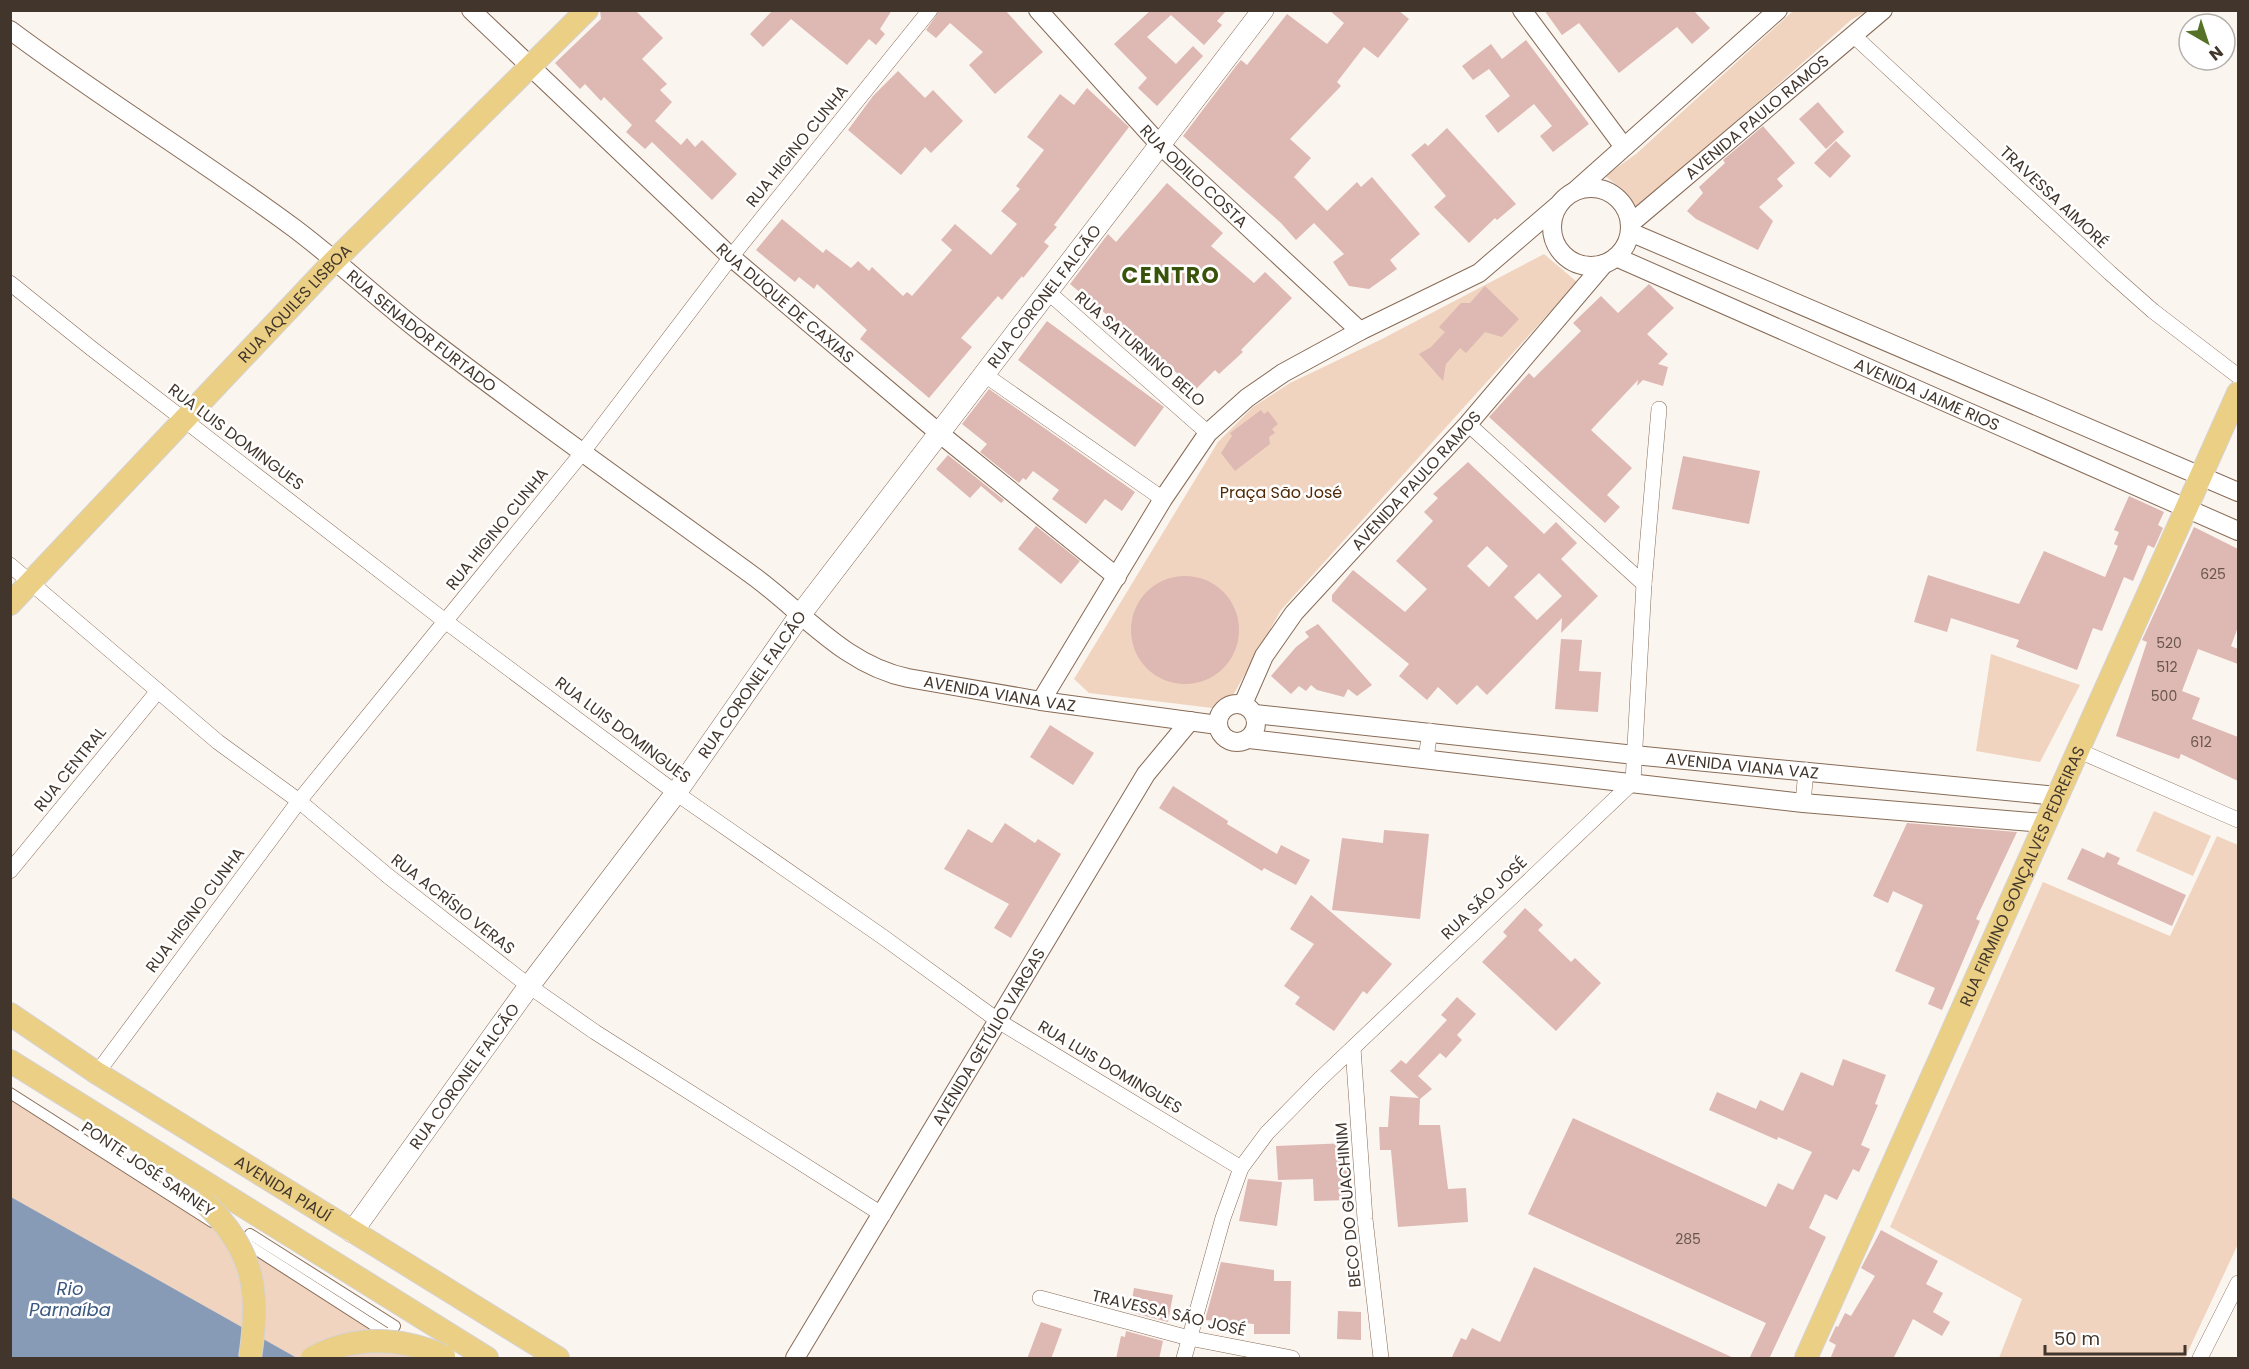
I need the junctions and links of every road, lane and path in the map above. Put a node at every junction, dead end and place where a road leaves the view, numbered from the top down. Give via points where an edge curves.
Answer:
1 (471, 10) edge
2 (587, 10) edge
3 (930, 10) edge
4 (1038, 10) edge
5 (1263, 10) edge
6 (1521, 10) edge
7 (1778, 10) edge
8 (1883, 10) edge
9 (10, 30) edge
10 (1853, 35) junction
11 (528, 66) junction
12 (1159, 144) junction
13 (1624, 147) junction
14 (1575, 191) junction
15 (1557, 206) junction
16 (1630, 228) junction
17 (732, 257) junction
18 (334, 261) junction
19 (1610, 261) junction
20 (10, 283) edge
21 (1048, 292) junction
22 (1829, 317) junction
23 (1360, 331) junction
24 (1816, 347) junction
25 (985, 375) junction
26 (2238, 375) edge
27 (2238, 393) edge
28 (2017, 398) junction
29 (1659, 409) dead end
30 (184, 419) junction
31 (1468, 424) junction
32 (2004, 429) junction
33 (939, 433) junction
34 (1208, 434) junction
35 (582, 453) junction
36 (2201, 474) junction
37 (2238, 492) edge
38 (1163, 499) junction
39 (2186, 508) junction
40 (2238, 531) edge
41 (10, 565) edge
42 (1117, 577) junction
43 (29, 583) junction
44 (1644, 584) junction
45 (10, 604) edge
46 (800, 615) junction
47 (445, 621) junction
48 (158, 691) junction
49 (1041, 701) junction
50 (1249, 709) junction
51 (1190, 721) junction
52 (1218, 725) junction
53 (1430, 731) junction
54 (1249, 739) junction
55 (2077, 750) junction
56 (1634, 755) junction
57 (1426, 758) junction
58 (1806, 770) junction
59 (1633, 782) junction
60 (676, 793) junction
61 (2057, 796) junction
62 (299, 801) junction
63 (1803, 803) junction
64 (2238, 820) edge
65 (2044, 823) junction
66 (10, 871) edge
67 (529, 986) junction
68 (10, 1014) edge
69 (1000, 1022) junction
70 (1353, 1048) junction
71 (10, 1060) edge
72 (97, 1073) junction
73 (10, 1078) edge
74 (10, 1093) edge
75 (1241, 1168) junction
76 (883, 1215) junction
77 (352, 1232) junction
78 (2238, 1283) edge
79 (1040, 1298) dead end
80 (1189, 1338) junction
81 (439, 1358) edge
82 (250, 1359) edge
83 (312, 1359) edge
84 (487, 1359) edge
85 (558, 1359) edge
86 (795, 1359) edge
87 (1184, 1359) edge
88 (1292, 1359) edge
89 (1381, 1359) edge
90 (1806, 1359) edge
91 (2200, 1359) edge

1 - 11 street, RUA DUQUE DE CAXIAS
2 - 11 main road, RUA AQUILES LISBOA
3 - 17 street, RUA HIGINO CUNHA
4 - 12 street, RUA ODILO COSTA
5 - 12 main road, RUA CORONEL FALCÃO
6 - 13 street
7 - 13 street
8 - 10 street, AVENIDA PAULO RAMOS
9 - 18 street, RUA SENADOR FURTADO via 252,198
10 - 16 street, AVENIDA PAULO RAMOS
10 - 26 street, TRAVESSA AIMORÉ via 2153,311
11 - 17 street, RUA DUQUE DE CAXIAS
11 - 18 main road, RUA AQUILES LISBOA
12 - 21 main road, RUA CORONEL FALCÃO
12 - 23 street, RUA ODILO COSTA
13 - 14 street
14 - 15 street
14 - 16 street via 1593,187 1611,193 1625,206
15 - 19 street via 1552,232 1560,252 1580,265
15 - 23 street via 1479,273
16 - 19 street via 1623,250
16 - 22 street, AVENIDA JAIME RIOS
17 - 33 street, RUA DUQUE DE CAXIAS
17 - 35 street, RUA HIGINO CUNHA
18 - 30 main road, RUA AQUILES LISBOA
18 - 35 street, RUA SENADOR FURTADO
19 - 24 street, AVENIDA JAIME RIOS
19 - 31 street, AVENIDA PAULO RAMOS
20 - 30 street, RUA LUIS DOMINGUES
21 - 25 main road, RUA CORONEL FALCÃO
21 - 34 street, RUA SATURNINO BELO
22 - 24 street
22 - 28 street, AVENIDA JAIME RIOS
23 - 34 street via 1283,373 1247,398
24 - 32 street, AVENIDA JAIME RIOS
25 - 33 main road, RUA CORONEL FALCÃO
25 - 38 street
27 - 36 main road, RUA FIRMINO GONÇALVES PEDREIRAS
28 - 32 street
28 - 36 street, AVENIDA JAIME RIOS
29 - 44 street
30 - 43 main road, RUA AQUILES LISBOA
30 - 47 street, RUA LUIS DOMINGUES
31 - 44 street
31 - 50 street, AVENIDA PAULO RAMOS via 1294,613 1264,656
32 - 39 street, AVENIDA JAIME RIOS
33 - 42 street, RUA DUQUE DE CAXIAS
33 - 46 main road, RUA CORONEL FALCÃO
34 - 38 street
35 - 46 street, RUA SENADOR FURTADO via 768,587
35 - 47 street, RUA HIGINO CUNHA
36 - 37 street, AVENIDA JAIME RIOS
36 - 39 main road, RUA FIRMINO GONÇALVES PEDREIRAS
38 - 42 street
39 - 40 street, AVENIDA JAIME RIOS
39 - 55 main road, RUA FIRMINO GONÇALVES PEDREIRAS
41 - 43 street, RUA ACRÍSIO VERAS
42 - 49 street
43 - 45 main road, RUA AQUILES LISBOA
43 - 48 street, RUA ACRÍSIO VERAS
44 - 56 street
46 - 49 street, AVENIDA VIANA VAZ via 851,655 888,674
46 - 60 main road, RUA CORONEL FALCÃO
47 - 60 street, RUA LUIS DOMINGUES
47 - 62 street, RUA HIGINO CUNHA
48 - 62 street, RUA ACRÍSIO VERAS
48 - 66 street, RUA CENTRAL
49 - 51 street, AVENIDA VIANA VAZ
50 - 52 street via 1225,708
50 - 53 street, AVENIDA VIANA VAZ
50 - 54 street via 1257,728
51 - 52 street, AVENIDA VIANA VAZ
51 - 69 street, AVENIDA GETÚLIO VARGAS via 1146,774
52 - 54 street via 1227,740 1238,743
53 - 56 street, AVENIDA VIANA VAZ
53 - 57 street
54 - 57 street, AVENIDA VIANA VAZ
55 - 61 main road, RUA FIRMINO GONÇALVES PEDREIRAS
55 - 64 street
56 - 58 street, AVENIDA VIANA VAZ
56 - 59 street
57 - 59 street, AVENIDA VIANA VAZ
58 - 61 street, AVENIDA VIANA VAZ
58 - 63 street
59 - 63 street, AVENIDA VIANA VAZ
59 - 70 street, RUA SÃO JOSÉ
60 - 67 main road, RUA CORONEL FALCÃO
60 - 69 street, RUA LUIS DOMINGUES
61 - 65 main road, RUA FIRMINO GONÇALVES PEDREIRAS
62 - 67 street, RUA ACRÍSIO VERAS
62 - 72 street, RUA HIGINO CUNHA
63 - 65 street, AVENIDA VIANA VAZ
65 - 90 main road, RUA FIRMINO GONÇALVES PEDREIRAS
67 - 76 street, RUA ACRÍSIO VERAS via 604,1039
67 - 77 main road, RUA CORONEL FALCÃO
68 - 72 main road, AVENIDA PIAUÍ
69 - 75 street, RUA LUIS DOMINGUES
69 - 76 street, AVENIDA GETÚLIO VARGAS
70 - 75 street, RUA SÃO JOSÉ via 1267,1133
70 - 89 street, BECO DO GUACHINIM via 1365,1219
71 - 84 main road
72 - 77 main road, AVENIDA PIAUÍ
73 - 82 main road, PONTE JOSÉ SARNEY, bridge via 205,1203 220,1217 241,1247 253,1279 256,1312
74 - 81 street via 389,1335
75 - 80 street, RUA SÃO JOSÉ
76 - 86 street, AVENIDA GETÚLIO VARGAS
77 - 85 main road, AVENIDA PIAUÍ
78 - 91 street
79 - 80 street, TRAVESSA SÃO JOSÉ
80 - 87 street, RUA SÃO JOSÉ
80 - 88 street, TRAVESSA SÃO JOSÉ
81 - 83 main road, bridge via 406,1343 375,1340 332,1347

